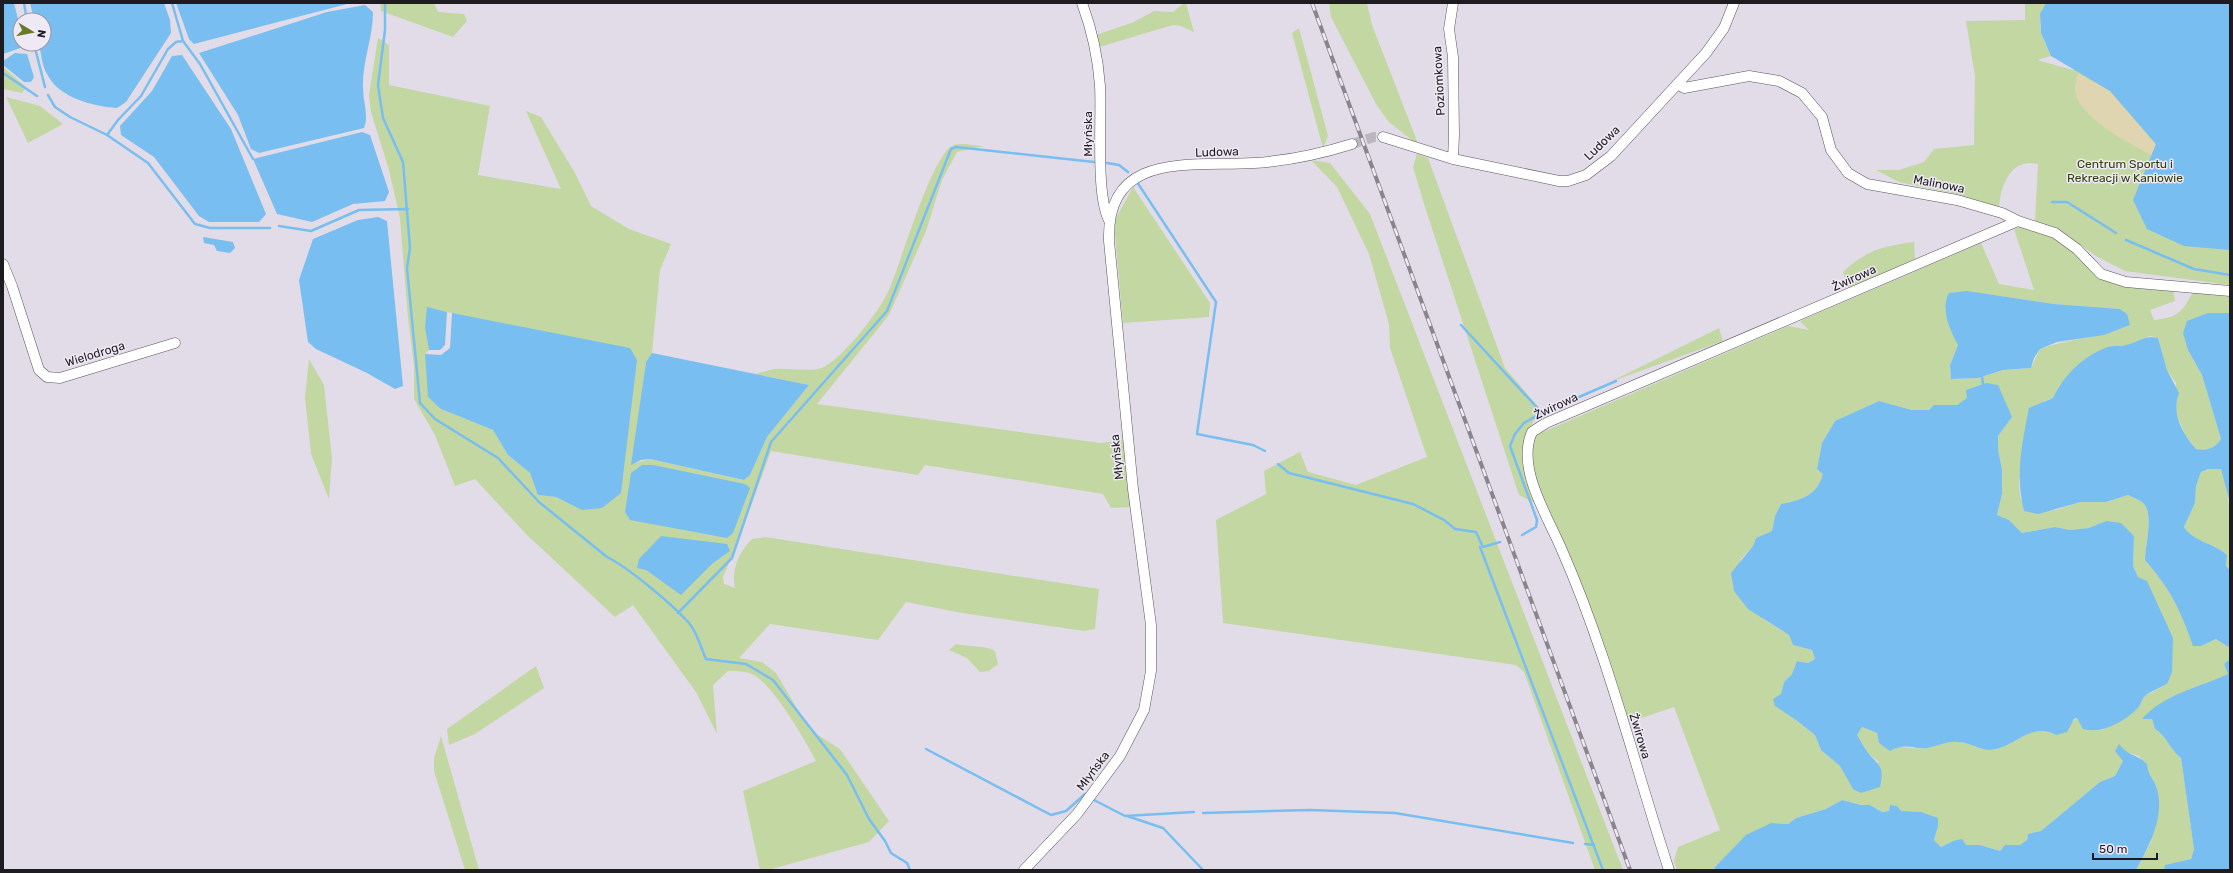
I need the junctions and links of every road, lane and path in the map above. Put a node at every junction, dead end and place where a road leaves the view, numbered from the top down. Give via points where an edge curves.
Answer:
1 (1082, 3) edge
2 (1453, 3) edge
3 (1734, 3) edge
4 (1677, 84) junction
5 (1383, 137) tunnel mouth
6 (1352, 144) tunnel mouth
7 (1452, 159) junction
8 (2018, 221) junction
9 (1110, 222) junction
10 (3, 264) edge
11 (2230, 291) edge
12 (175, 343) dead end
13 (1024, 870) edge
14 (1669, 870) edge

1 - 9 street, Młyńska via 1097,52 1101,171 1105,215
2 - 7 street, Poziomkowa via 1449,29 1453,57
3 - 4 street, Ludowa via 1728,20 1716,40
4 - 7 street, Ludowa via 1604,164 1577,179 1559,181 1538,178
4 - 8 street, Malinowa via 1684,88 1749,76 1779,81 1802,92 1822,117 1831,150 1848,172 1867,184 1957,200 2002,213
5 - 7 street, Ludowa
6 - 9 street, Ludowa via 1304,157 1169,167 1144,172 1125,187 1116,200
8 - 11 street, Malinowa via 2055,233 2077,249 2101,274 2126,282
8 - 14 street, Żwirowa via 1546,423 1532,432 1527,447 1528,473 1572,573 1602,652
9 - 13 street, Młyńska via 1109,241 1133,482 1151,625 1151,671 1144,710 1120,756 1077,814
10 - 12 street, Wielodroga via 39,370 47,377 60,378

